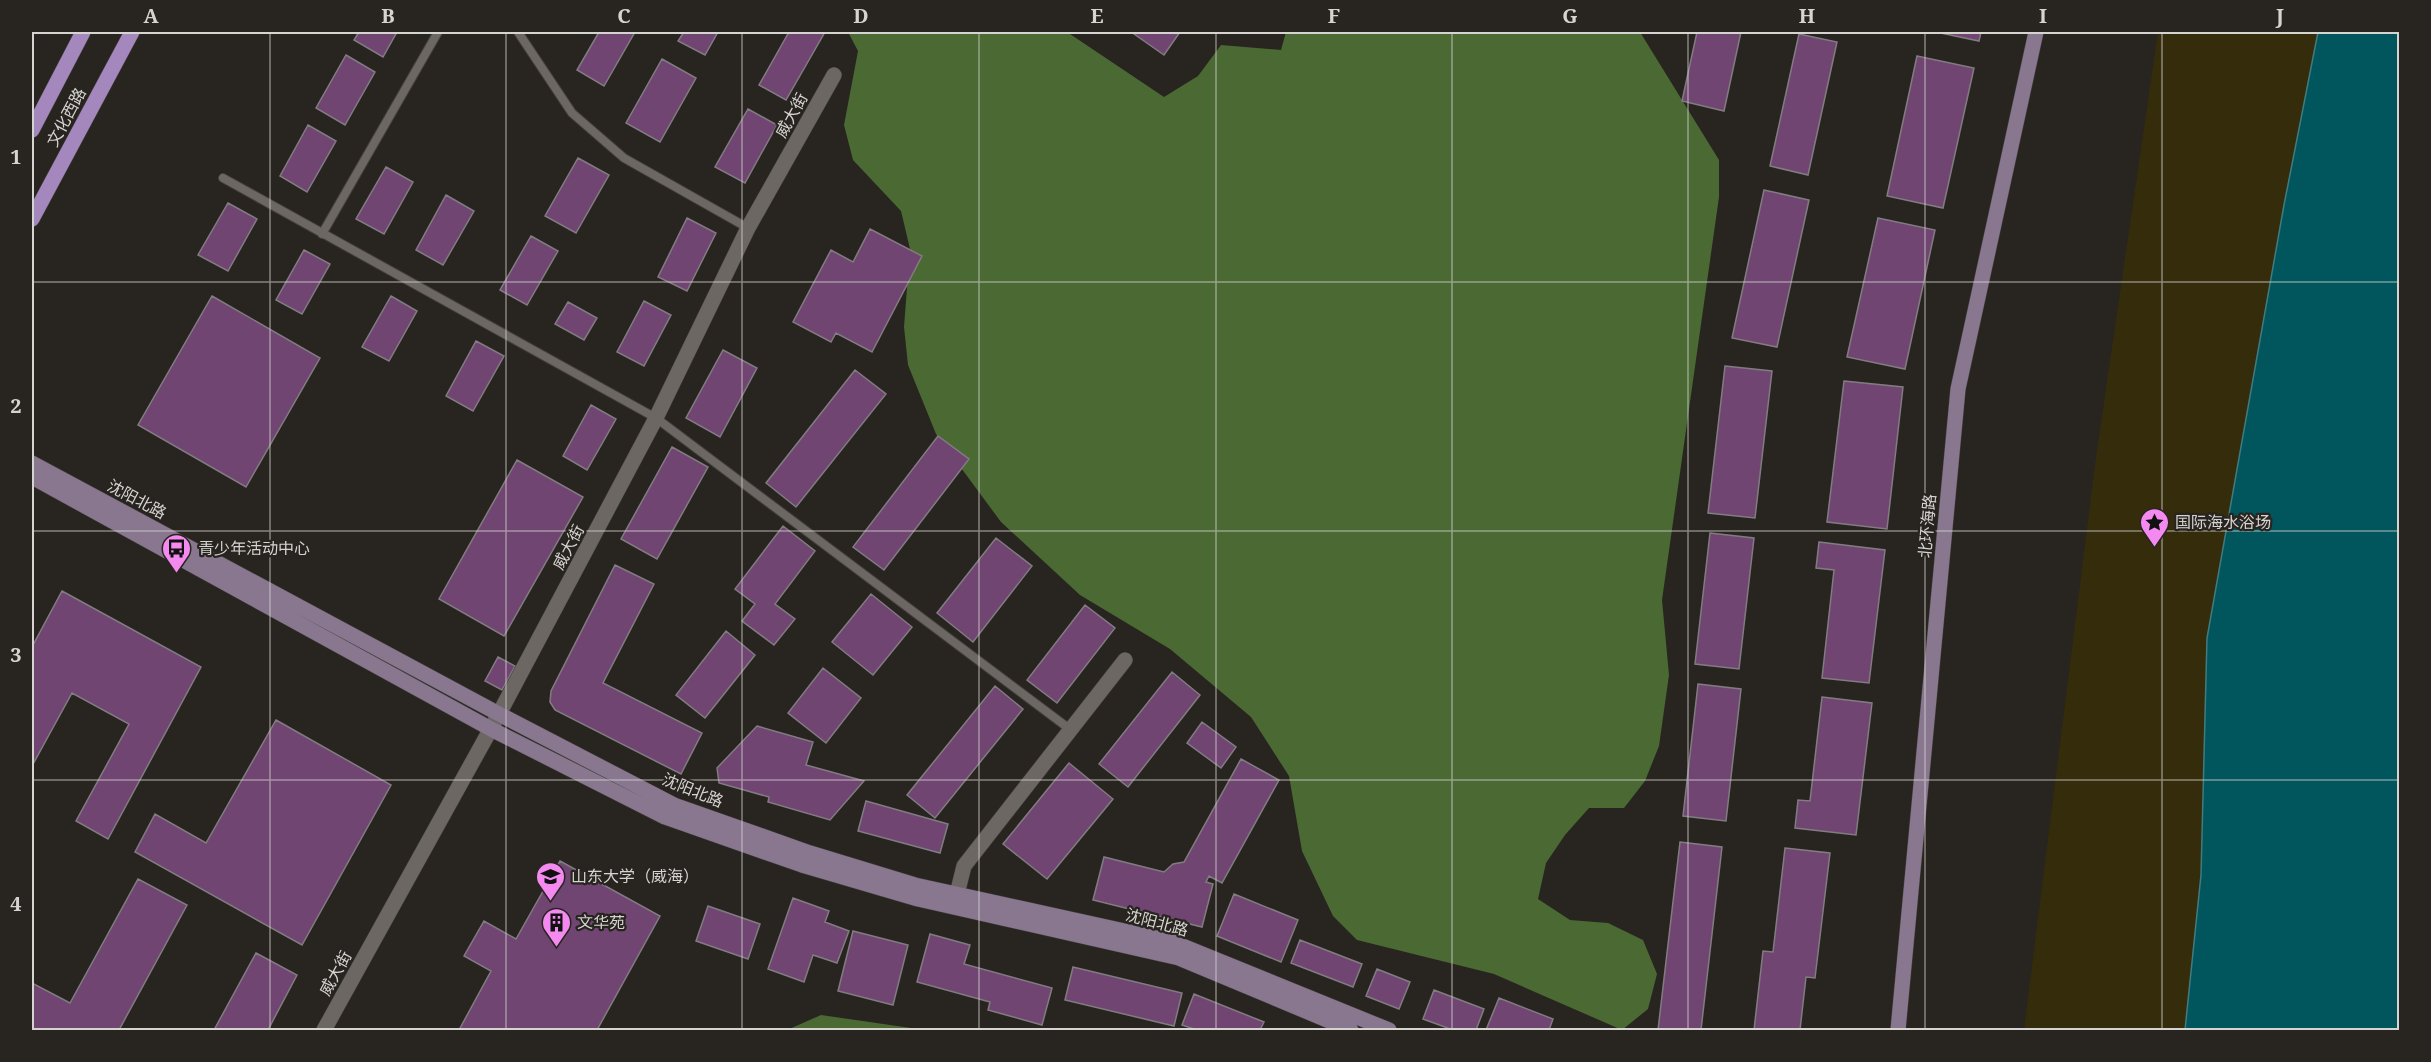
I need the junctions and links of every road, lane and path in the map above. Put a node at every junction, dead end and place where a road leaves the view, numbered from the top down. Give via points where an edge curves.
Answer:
1 (83, 32) edge
2 (132, 32) edge
3 (438, 32) edge
4 (518, 32) edge
5 (2036, 32) edge
6 (834, 75) dead end
7 (32, 129) edge
8 (223, 178) dead end
9 (32, 219) edge
10 (748, 228) junction
11 (322, 234) junction
12 (656, 418) junction
13 (32, 463) edge
14 (32, 477) edge
15 (1125, 660) dead end
16 (499, 714) junction
17 (491, 729) junction
18 (1071, 730) junction
19 (955, 901) junction
20 (324, 1030) edge
21 (1351, 1030) edge
22 (1389, 1030) edge
23 (1898, 1030) edge

1 - 7 main road, 文化西路
2 - 9 main road, 文化西路
3 - 11 lane
4 - 10 lane via 572,113 624,158
5 - 23 street, 北环海路 via 1958,389
6 - 10 street, 威大街
8 - 11 lane
10 - 12 street, 威大街
11 - 12 lane
12 - 16 street, 威大街
12 - 18 lane
13 - 16 street, 沈阳北路
14 - 17 street, 沈阳北路
15 - 18 street
16 - 17 street, 威大街
16 - 19 street, 沈阳北路 via 674,804
17 - 19 street, 沈阳北路 via 665,817 802,865
17 - 20 street, 威大街
18 - 19 street via 964,866
19 - 21 street, 沈阳北路 via 1179,958
19 - 22 street, 沈阳北路 via 1170,941

